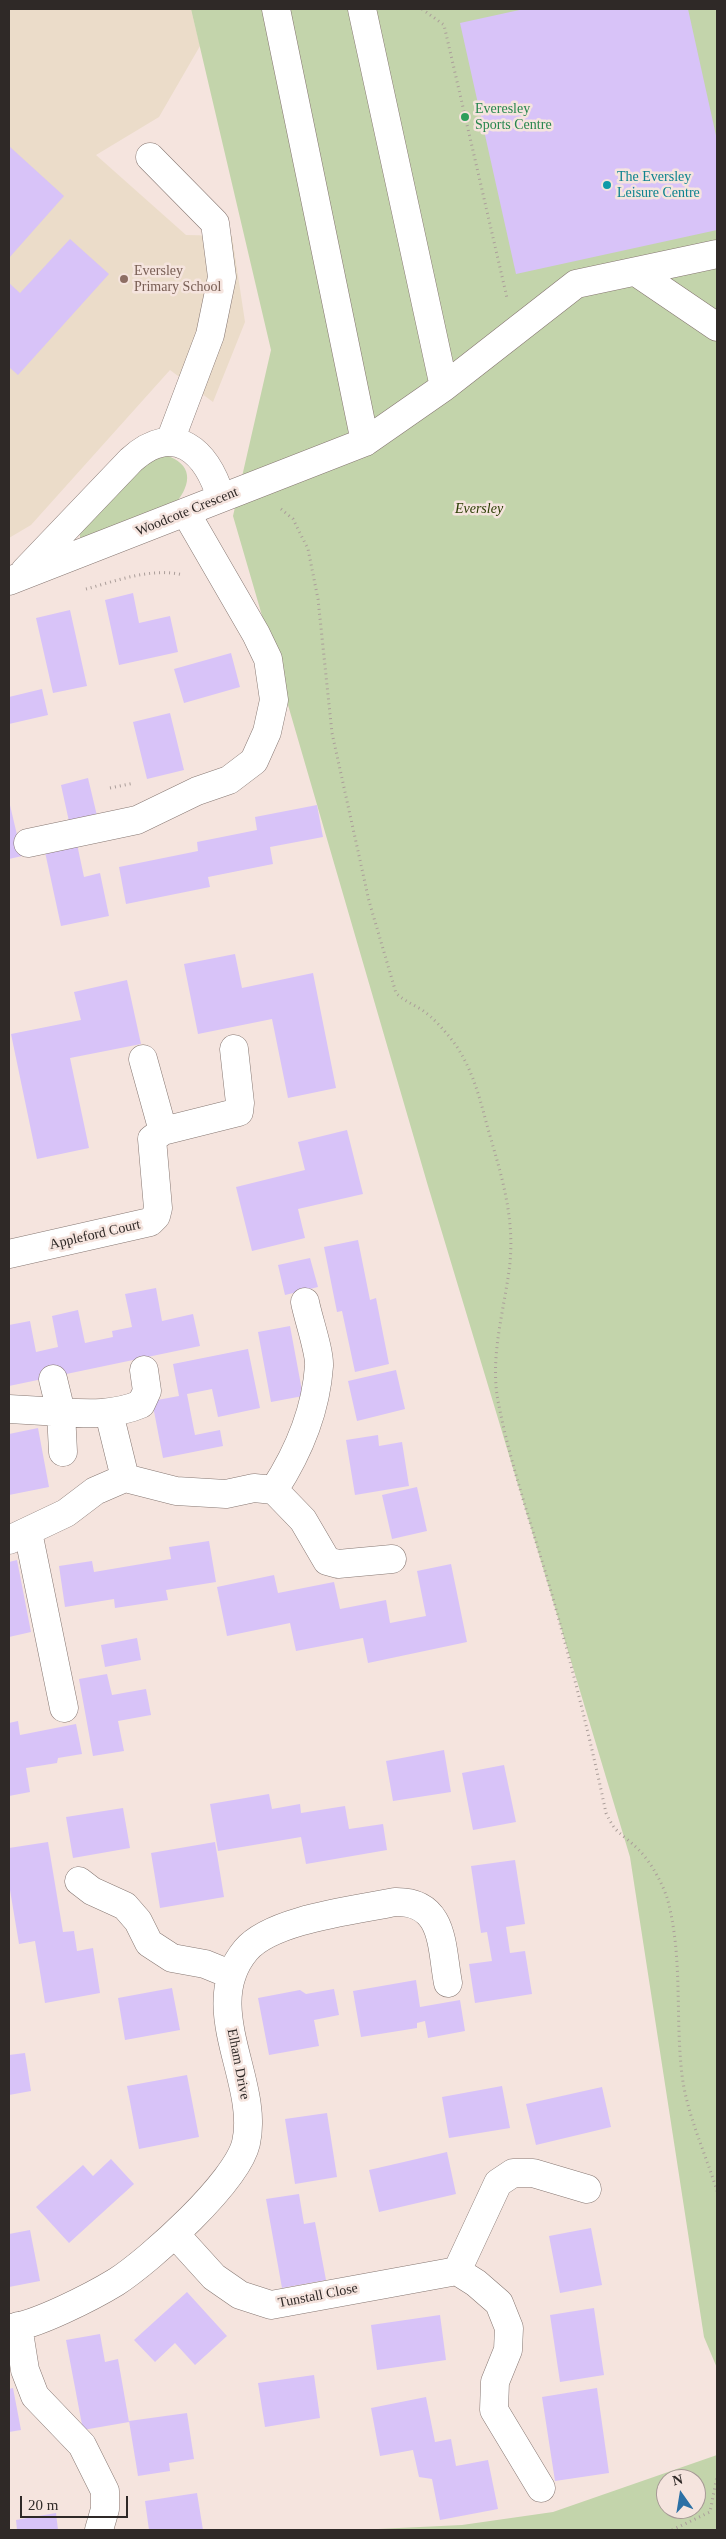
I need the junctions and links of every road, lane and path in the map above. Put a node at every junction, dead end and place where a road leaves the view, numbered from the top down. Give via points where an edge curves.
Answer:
1 (276, 9) edge
2 (362, 9) edge
3 (422, 9) edge
4 (150, 157) dead end
5 (717, 254) edge
6 (636, 272) junction
7 (508, 300) dead end
8 (717, 326) edge
9 (444, 387) junction
10 (170, 441) junction
11 (366, 442) junction
12 (258, 484) junction
13 (221, 498) junction
14 (186, 513) junction
15 (186, 576) dead end
16 (14, 579) edge
17 (76, 591) dead end
18 (138, 782) dead end
19 (110, 788) dead end
20 (28, 843) dead end
21 (234, 1049) dead end
22 (143, 1059) dead end
23 (163, 1131) junction
24 (9, 1254) edge
25 (305, 1302) dead end
26 (144, 1370) dead end
27 (52, 1379) dead end
28 (9, 1409) edge
29 (61, 1412) junction
30 (109, 1413) junction
31 (63, 1452) dead end
32 (124, 1478) junction
33 (274, 1490) junction
34 (18, 1536) edge
35 (392, 1559) dead end
36 (64, 1708) dead end
37 (79, 1881) dead end
38 (232, 1975) junction
39 (448, 1983) dead end
40 (587, 2189) dead end
41 (717, 2191) edge
42 (175, 2234) junction
43 (457, 2270) junction
44 (13, 2327) edge
45 (717, 2476) edge
46 (540, 2488) dead end
47 (99, 2530) edge
48 (672, 2530) edge

1 - 11 street
2 - 9 street
3 - 7 path via 444,25
4 - 10 street via 215,223 222,277 210,335
5 - 6 street, Woodcote Crescent
6 - 8 street
6 - 9 street, Woodcote Crescent via 576,284
9 - 11 street, Woodcote Crescent
10 - 13 street via 186,445 201,456 215,476
10 - 16 street via 145,448
11 - 12 street, Woodcote Crescent
12 - 13 street, Woodcote Crescent
12 - 41 path via 293,519 308,549 318,599 332,733 368,901 396,993 438,1024 454,1043 472,1074 505,1186 512,1226 510,1269 498,1340 495,1379 498,1404 556,1612 606,1813 614,1829 645,1858 668,1900 679,1961 678,2034 682,2077 692,2123
13 - 14 street, Woodcote Crescent
14 - 16 street, Woodcote Crescent
14 - 20 street via 268,659 274,700 268,732 254,761 230,780 197,791 137,820
15 - 17 path via 143,575
18 - 19 path
21 - 23 street via 239,1112
22 - 23 street
23 - 24 street, Appleford Court via 152,1139 158,1208 150,1222
25 - 33 street via 320,1364 307,1424 292,1462
26 - 30 street via 147,1391 141,1404 123,1412
27 - 29 street
28 - 29 street
29 - 30 street
29 - 31 street
30 - 32 street
32 - 33 street via 176,1491 226,1494 254,1488
32 - 34 street via 95,1491 66,1513
33 - 35 street via 303,1520 327,1561 338,1564
34 - 36 street
37 - 38 street via 92,1891 125,1906 138,1921 149,1943 172,1958 205,1964
38 - 39 street, Elham Drive via 246,1949 270,1933 298,1922 395,1902 410,1902 428,1912 437,1922
38 - 42 street, Elham Drive via 226,2003 248,2124 246,2144 237,2165 219,2188
40 - 43 street via 533,2173 514,2173 498,2183
42 - 43 street, Tunstall Close via 214,2277 240,2295 271,2305
42 - 44 street, Elham Drive via 117,2281 86,2298
43 - 46 street via 499,2303 503,2311 509,2328 508,2350 495,2382 494,2410
44 - 47 street via 35,2396 82,2445 105,2491 105,2509
45 - 48 path via 710,2512

